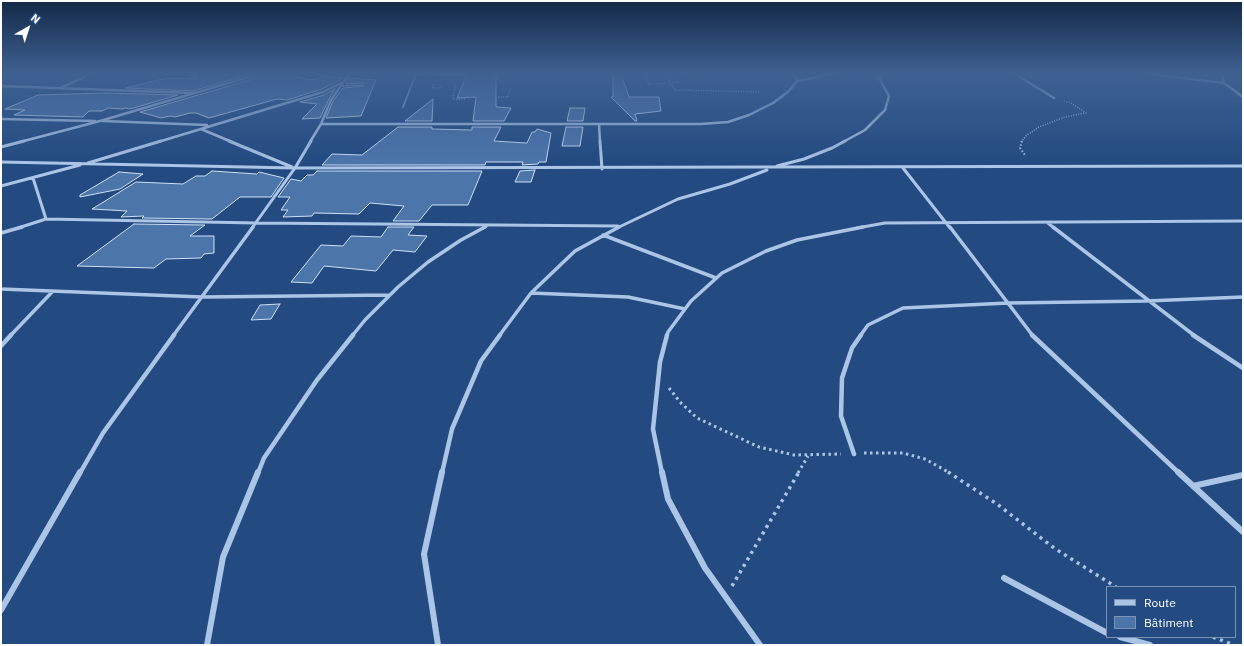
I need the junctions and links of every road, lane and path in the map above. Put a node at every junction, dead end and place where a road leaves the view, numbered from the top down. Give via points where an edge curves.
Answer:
1 (159, 104) edge
2 (282, 104) edge
3 (329, 104) edge
4 (404, 104) edge
5 (771, 104) edge
6 (886, 104) edge
7 (1073, 104) edge
8 (403, 107) dead end
9 (1, 119) edge
10 (100, 121) junction
11 (321, 124) junction
12 (599, 124) junction
13 (211, 125) junction
14 (200, 128) junction
15 (1, 147) edge
16 (1, 162) edge
17 (85, 164) junction
18 (1243, 166) edge
19 (1040, 167) junction
20 (295, 168) junction
21 (770, 168) junction
22 (903, 168) junction
23 (602, 169) junction
24 (33, 178) junction
25 (1, 186) edge
26 (46, 219) junction
27 (1243, 221) edge
28 (1047, 222) junction
29 (256, 223) junction
30 (947, 223) junction
31 (489, 225) junction
32 (620, 226) junction
33 (1, 233) edge
34 (603, 235) junction
35 (716, 278) junction
36 (1, 290) edge
37 (53, 291) junction
38 (531, 293) junction
39 (391, 295) junction
40 (202, 297) junction
41 (1243, 297) edge
42 (1147, 300) junction
43 (1008, 302) junction
44 (685, 309) junction
45 (1, 346) edge
46 (1243, 368) edge
47 (659, 374) junction
48 (854, 454) junction
49 (809, 455) junction
50 (1243, 475) edge
51 (1193, 486) junction
52 (1243, 532) edge
53 (1004, 578) dead end
54 (1114, 586) edge
55 (726, 598) junction
56 (1, 610) edge
57 (1106, 633) edge
58 (1124, 638) edge
59 (1216, 638) edge
60 (207, 645) edge
61 (438, 645) edge
62 (760, 645) edge
63 (1150, 645) edge
64 (1234, 645) edge

1 - 10 street
2 - 13 street
3 - 11 street
4 - 8 lane
5 - 12 street via 728,122
6 - 21 street via 885,110 865,130 832,148
7 - 19 path via 1086,113 1065,117 1039,128 1026,135 1021,142 1022,153
9 - 10 street
10 - 13 street
10 - 15 street
11 - 12 street
11 - 20 street
12 - 23 street
13 - 14 street
14 - 17 street
14 - 20 street
16 - 17 street
17 - 20 street
17 - 24 street
18 - 19 street
19 - 22 street
20 - 23 street
20 - 29 street
21 - 22 street
21 - 23 street
21 - 32 street via 730,184 678,199
22 - 30 street
24 - 25 street
24 - 26 street
26 - 29 street
26 - 33 street
27 - 28 street
28 - 30 street
28 - 42 street
29 - 31 street
29 - 40 street
30 - 35 street via 885,223 797,240 766,251
30 - 43 street
31 - 32 street
31 - 39 street via 428,262
32 - 34 street
34 - 35 street
34 - 38 street via 575,251
35 - 44 street
36 - 37 street
37 - 40 street
37 - 45 street
38 - 44 street via 628,297
38 - 61 street via 481,361 452,429 424,554
39 - 40 street
39 - 60 street via 365,320 317,380 264,458 223,557
40 - 56 street via 103,433
41 - 42 street
42 - 43 street
42 - 46 street via 1181,327
43 - 48 street via 903,308 868,325 852,348 842,378 841,416
43 - 51 street via 1036,340
44 - 47 street via 668,332
47 - 49 path via 680,402 697,418 759,447 794,455
47 - 55 street via 653,429 668,499 705,568
48 - 49 path
48 - 54 path via 904,453 925,459 957,477 1054,548
49 - 55 path
50 - 51 street
51 - 52 street
53 - 57 street
55 - 62 street
58 - 63 street
59 - 64 path

